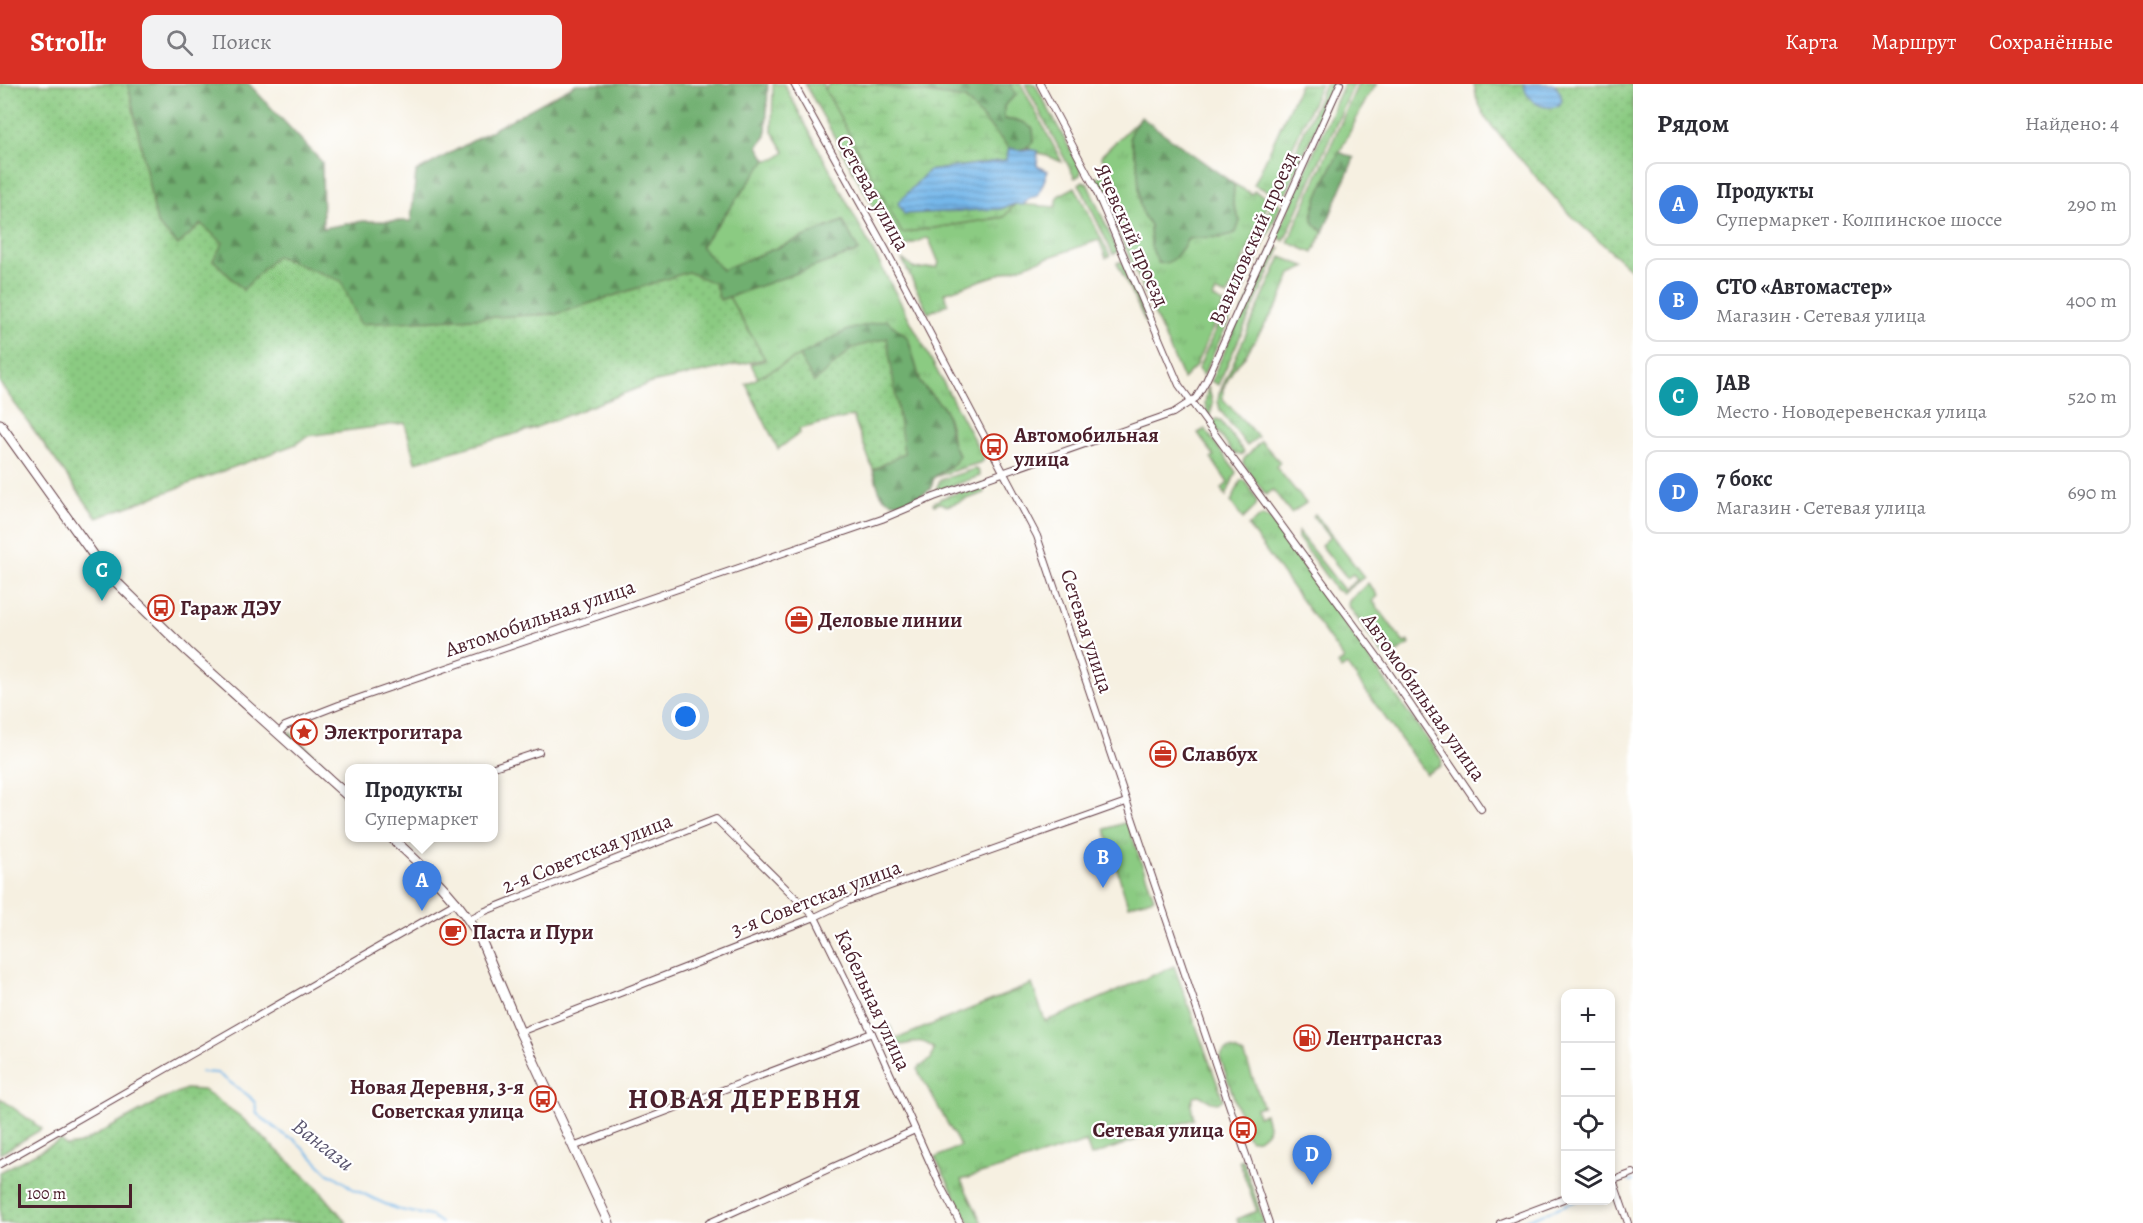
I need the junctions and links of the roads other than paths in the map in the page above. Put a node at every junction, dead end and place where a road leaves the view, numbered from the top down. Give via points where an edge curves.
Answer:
1 (794, 84) edge
2 (1041, 84) edge
3 (1340, 84) edge
4 (1190, 402) junction
5 (0, 424) edge
6 (1003, 473) junction
7 (278, 734) junction
8 (539, 752) dead end
9 (498, 766) edge
10 (345, 794) edge
11 (1126, 802) junction
12 (1481, 809) dead end
13 (716, 819) joint
14 (397, 842) edge
15 (458, 902) junction
16 (815, 917) junction
17 (470, 919) junction
18 (520, 1032) junction
19 (872, 1033) junction
20 (915, 1130) junction
21 (573, 1147) junction
22 (0, 1164) edge
23 (1633, 1173) edge
24 (1615, 1180) edge
25 (1615, 1189) edge
26 (1561, 1200) edge
27 (609, 1223) edge
28 (709, 1223) edge
29 (960, 1223) edge
30 (1269, 1223) edge
31 (1500, 1223) edge
32 (1628, 1223) edge

1 - 6 street, Сетевая улица
2 - 4 street, Ячевский проезд via 1094,186 1179,385
3 - 4 street, Вавиловский проезд via 1206,381
4 - 6 street, Автомобильная улица via 1173,412
4 - 12 street, Автомобильная улица via 1365,639
5 - 7 main road via 105,571
6 - 7 street, Автомобильная улица via 882,519 339,705 285,726
6 - 11 street, Сетевая улица via 1041,548
7 - 10 main road
8 - 9 street
11 - 16 street, 3-я Советская улица via 848,901
11 - 30 street, Сетевая улица
13 - 16 street, Кабельная улица
13 - 17 street, 2-я Советская улица
14 - 15 main road
15 - 17 main road
15 - 22 street
16 - 18 street, 3-я Советская улица
16 - 19 street, Кабельная улица
17 - 18 main road
18 - 21 main road
19 - 20 street, Кабельная улица
19 - 21 street
20 - 28 street
20 - 29 street, Кабельная улица
21 - 27 main road
23 - 24 street
25 - 32 street
26 - 31 street

